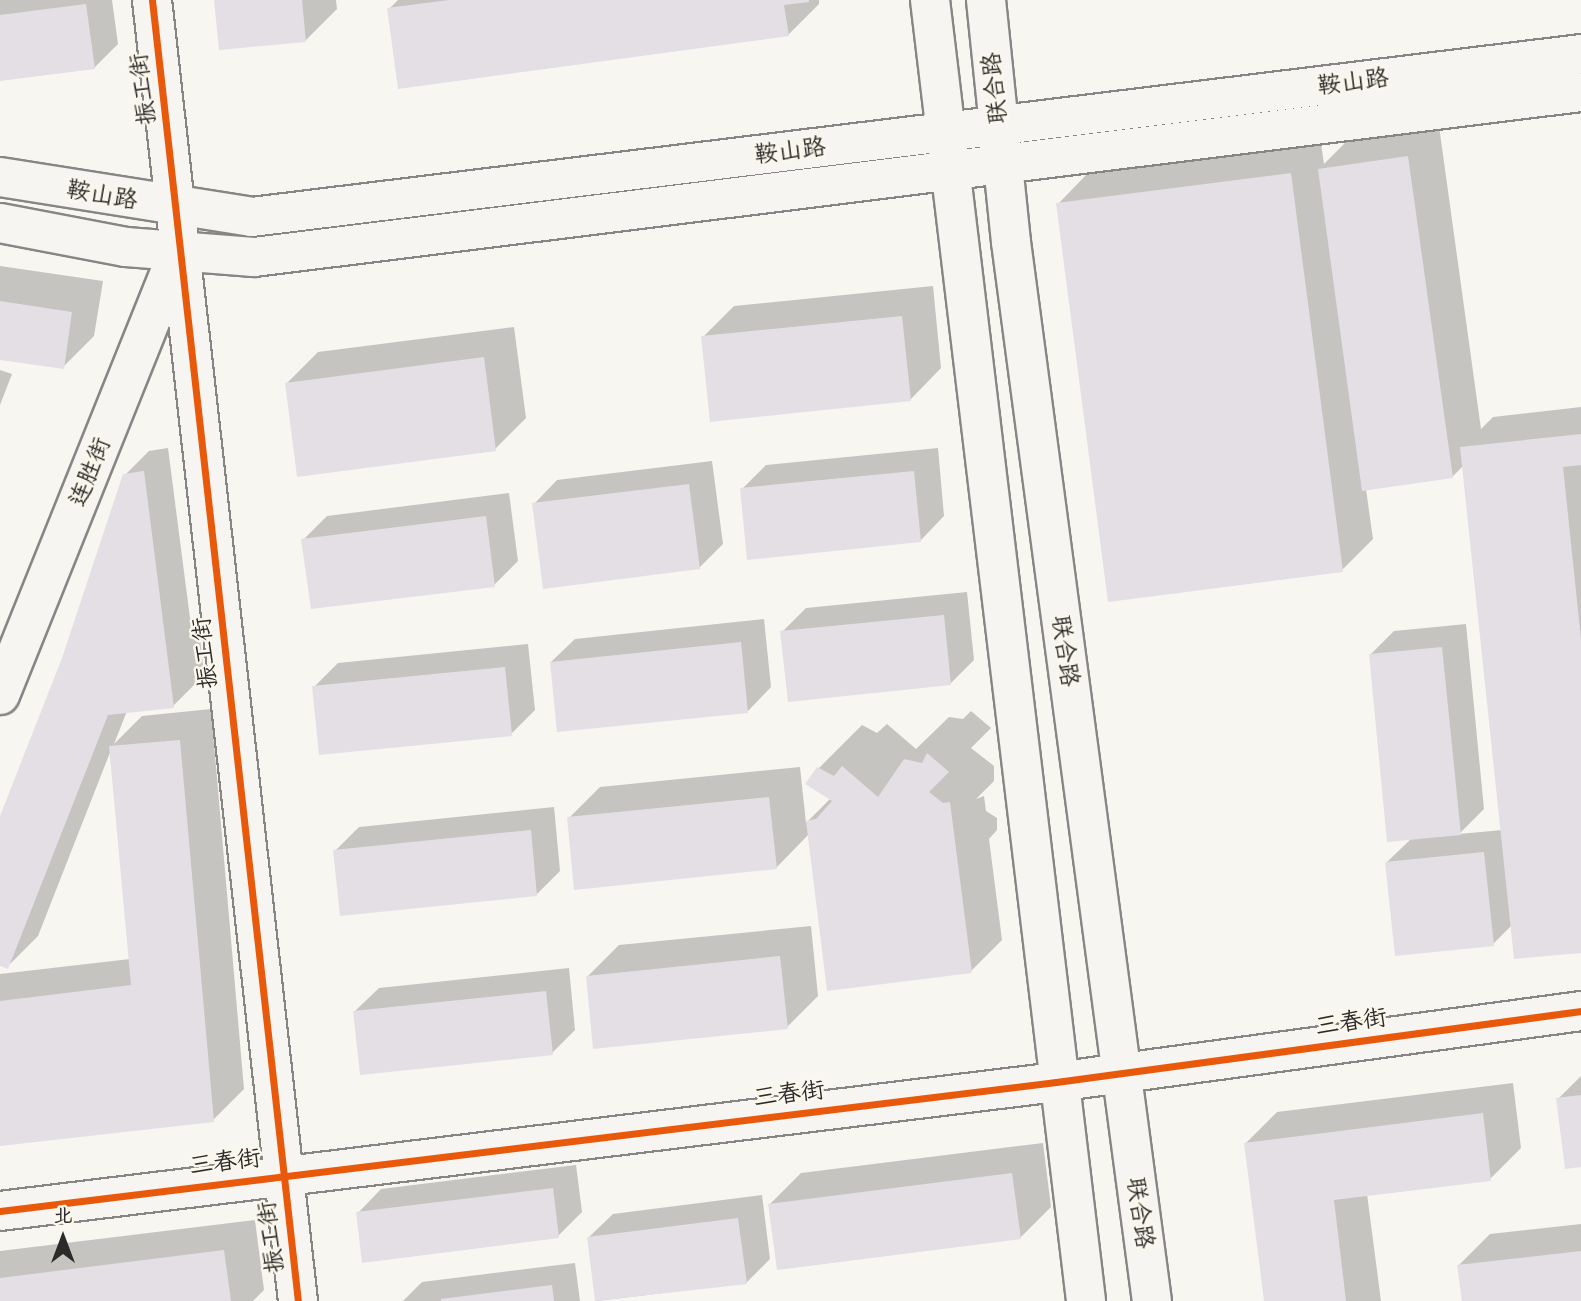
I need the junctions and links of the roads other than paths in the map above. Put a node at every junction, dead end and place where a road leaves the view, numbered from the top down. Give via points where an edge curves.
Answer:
1 (152, 0) edge
2 (930, 0) edge
3 (986, 0) edge
4 (1581, 54) edge
5 (1581, 93) edge
6 (1000, 126) junction
7 (945, 133) junction
8 (1002, 164) junction
9 (949, 171) junction
10 (0, 177) edge
11 (176, 207) junction
12 (0, 223) edge
13 (179, 250) junction
14 (0, 695) edge
15 (1581, 1011) edge
16 (1121, 1072) junction
17 (1056, 1082) junction
18 (283, 1174) junction
19 (0, 1211) edge
20 (298, 1301) edge
21 (1086, 1301) edge
22 (1152, 1301) edge

1 - 11 main road, 振工街
2 - 7 main road
3 - 6 main road, 联合路
4 - 6 main road, 鞍山路
5 - 8 main road, 鞍山路
6 - 7 main road, 鞍山路
6 - 8 main road, 联合路
7 - 9 main road
7 - 11 main road, 鞍山路 via 252,218
8 - 9 main road, 鞍山路
8 - 16 main road, 联合路
9 - 13 main road, 鞍山路 via 254,257
9 - 17 main road
10 - 11 main road, 鞍山路
11 - 13 main road, 振工街
12 - 13 main road, 鞍山路 via 126,247
13 - 14 main road, 连胜街
13 - 18 main road, 振工街
15 - 16 main road, 三春街
16 - 17 main road, 三春街
16 - 22 main road, 联合路
17 - 18 main road, 三春街
17 - 21 main road
18 - 19 main road, 三春街
18 - 20 main road, 振工街

